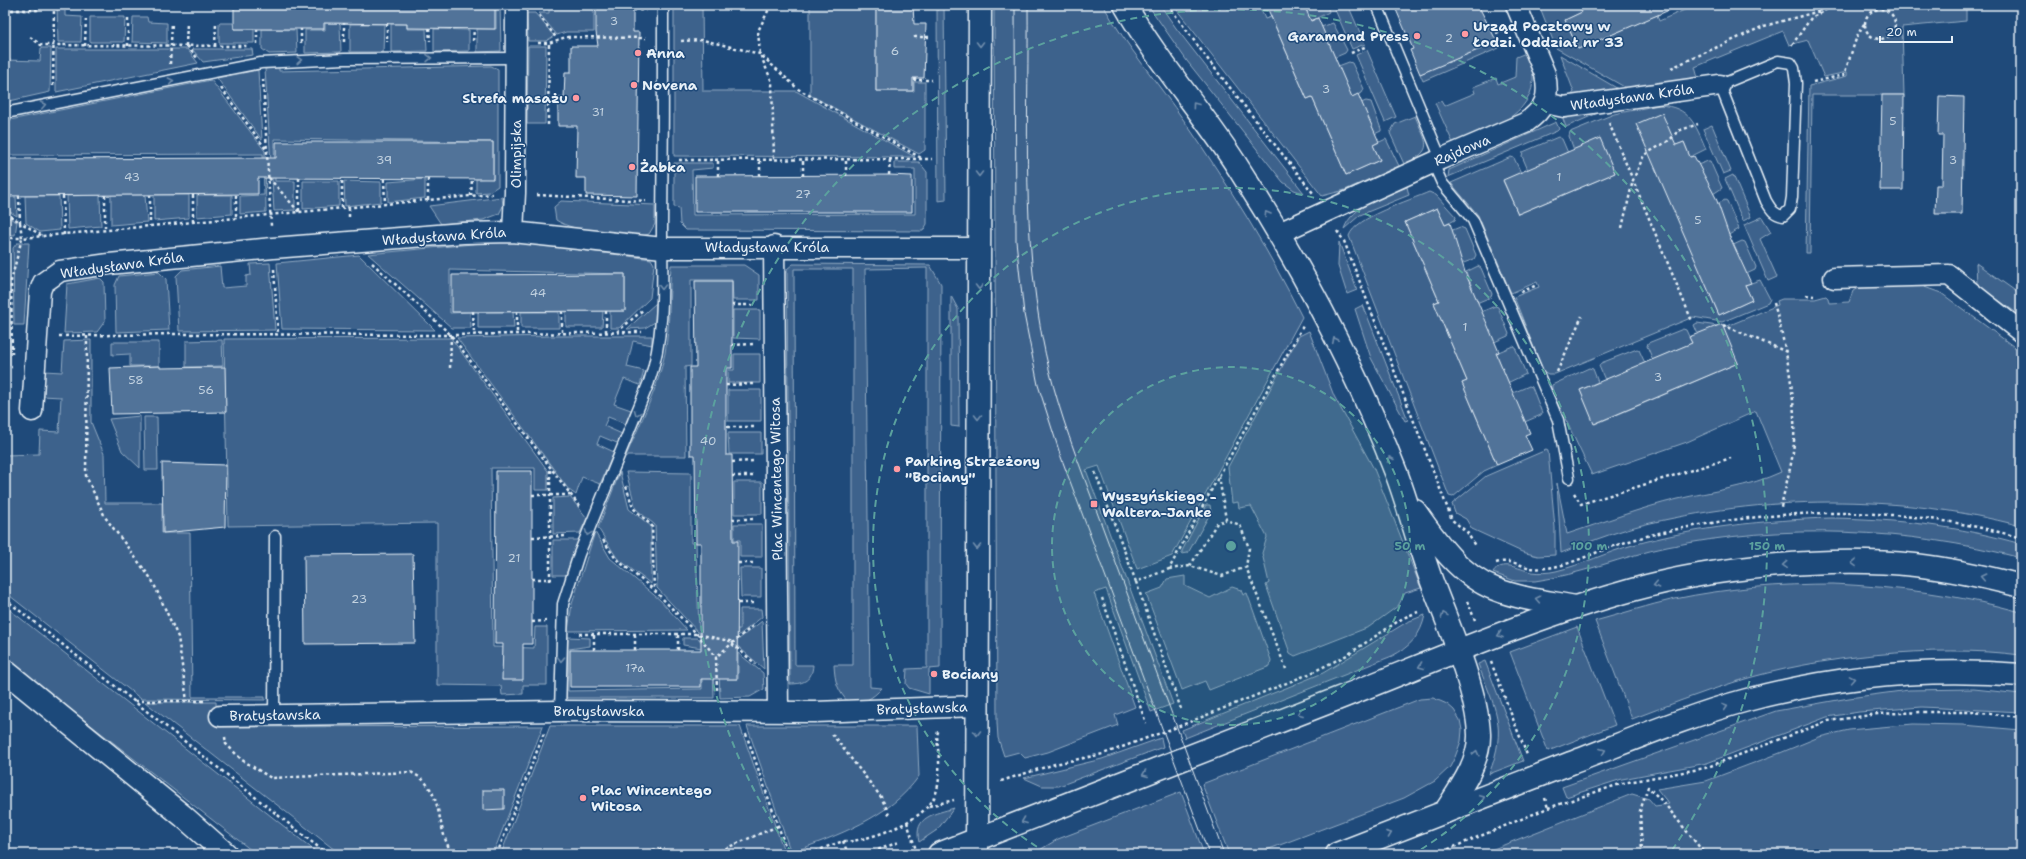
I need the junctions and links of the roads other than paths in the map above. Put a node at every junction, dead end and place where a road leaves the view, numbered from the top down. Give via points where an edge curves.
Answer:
1 (516, 5) edge
2 (663, 5) edge
3 (980, 5) edge
4 (1125, 5) edge
5 (1377, 5) edge
6 (1516, 5) edge
7 (516, 50) junction
8 (1720, 85) junction
9 (1545, 103) junction
10 (5, 113) edge
11 (1437, 161) junction
12 (513, 232) junction
13 (1279, 233) junction
14 (774, 246) junction
15 (663, 248) junction
16 (979, 248) junction
17 (1834, 278) dead end
18 (2021, 332) edge
19 (32, 412) dead end
20 (1569, 478) road end
21 (1404, 495) junction
22 (275, 536) dead end
23 (2021, 586) edge
24 (1576, 607) junction
25 (1458, 652) junction
26 (5, 671) edge
27 (2021, 675) edge
28 (977, 706) junction
29 (555, 711) junction
30 (778, 712) junction
31 (274, 714) junction
32 (220, 716) road end
33 (1445, 812) junction
34 (977, 847) edge
35 (1346, 852) edge
36 (226, 854) edge
37 (939, 854) edge

1 - 7 street, Olimpijska
2 - 15 lane
3 -> 16 main road
13 -> 4 main road via 1238,167
5 - 11 lane
6 - 9 street via 1545,74 1548,91
10 -> 7 lane via 261,63
7 - 12 street, Olimpijska via 516,193
8 - 8 lane via 1766,201 1776,214 1783,216 1790,209 1792,197 1796,82 1794,68 1791,63 1778,61
8 - 9 street, Władysława Króla via 1564,107
9 - 11 street, Rajdowa via 1526,123
11 - 13 street, Rajdowa
11 - 20 lane via 1442,183 1473,220 1558,420
12 - 15 street, Władysława Króla
12 - 19 street, Władysława Króla via 417,236 273,248 60,271 43,283 40,291
21 -> 13 main road via 1358,386
14 - 15 street, Władysława Króla
14 - 16 street, Władysława Króla
14 - 30 street, Plac Wincentego Witosa
15 -> 29 lane via 661,332 657,358 586,536 564,604
16 -> 28 main road
17 - 18 street via 1949,275
24 -> 21 main road via 1510,594 1475,578 1446,552
25 -> 21 main road
22 - 31 lane
23 -> 24 main road via 1915,565 1873,562 1824,563 1738,570 1686,578 1635,589
24 -> 25 main road
33 -> 25 main road via 1470,771 1477,753 1479,736 1477,716
25 -> 34 main road via 1182,760
26 - 36 main road via 178,811
33 -> 27 main road via 1699,716 1746,700 1796,688 1892,674 1943,672
28 - 30 street, Bratysławska
28 -> 34 main road
29 - 30 street, Bratysławska
29 - 31 street, Bratysławska
31 - 32 street, Bratysławska
35 -> 33 main road
34 - 37 main road

